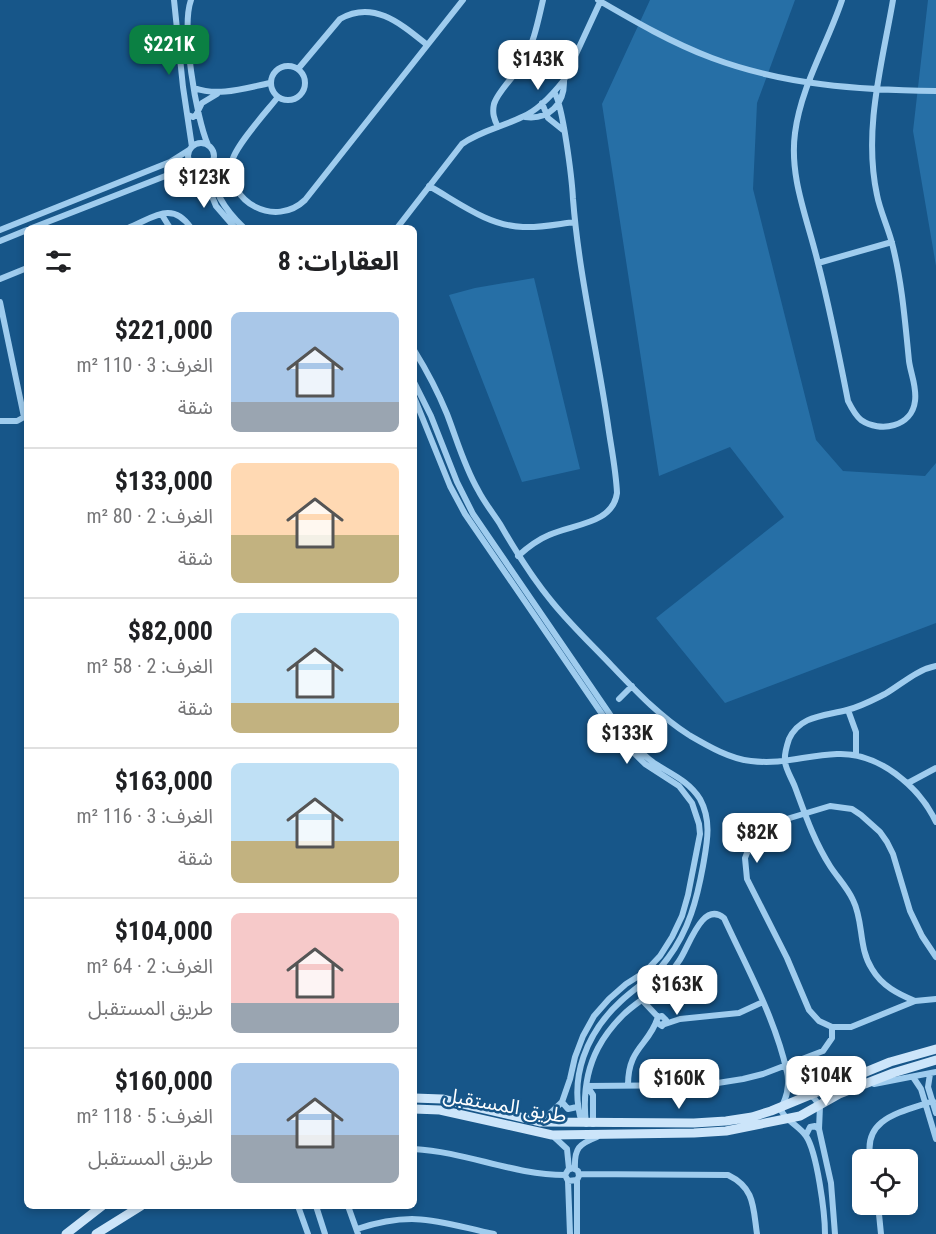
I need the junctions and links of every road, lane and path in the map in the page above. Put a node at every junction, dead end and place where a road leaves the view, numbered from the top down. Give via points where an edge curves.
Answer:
1 (174, 0) edge
2 (191, 0) edge
3 (463, 0) edge
4 (543, 0) edge
5 (600, 0) edge
6 (842, 0) edge
7 (893, 0) edge
8 (176, 18) junction
9 (188, 18) junction
10 (426, 44) junction
11 (298, 69) junction
12 (564, 80) junction
13 (270, 83) junction
14 (807, 83) junction
15 (194, 88) junction
16 (876, 90) junction
17 (936, 91) edge
18 (221, 92) junction
19 (554, 92) junction
20 (278, 97) junction
21 (560, 102) junction
22 (542, 104) junction
23 (199, 109) junction
24 (188, 115) junction
25 (546, 115) junction
26 (524, 116) junction
27 (498, 127) junction
28 (563, 130) junction
29 (208, 145) junction
30 (190, 149) junction
31 (213, 160) junction
32 (196, 168) junction
33 (124, 181) junction
34 (429, 186) junction
35 (128, 190) junction
36 (162, 214) junction
37 (575, 222) junction
38 (40, 225) edge
39 (135, 225) edge
40 (168, 225) edge
41 (188, 225) edge
42 (232, 225) edge
43 (241, 225) edge
44 (399, 225) edge
45 (0, 230) edge
46 (24, 231) edge
47 (0, 241) edge
48 (892, 242) junction
49 (818, 263) junction
50 (24, 269) edge
51 (0, 279) edge
52 (0, 302) edge
53 (417, 355) edge
54 (417, 388) edge
55 (417, 404) edge
56 (24, 407) edge
57 (24, 417) edge
58 (0, 421) edge
59 (518, 556) junction
60 (518, 587) junction
61 (936, 666) edge
62 (632, 686) junction
63 (619, 699) dead end
64 (848, 710) junction
65 (856, 755) junction
66 (785, 762) junction
67 (936, 768) edge
68 (908, 783) junction
69 (804, 813) junction
70 (936, 822) edge
71 (936, 957) edge
72 (936, 999) edge
73 (642, 1000) junction
74 (915, 1001) junction
75 (763, 1002) junction
76 (661, 1021) junction
77 (832, 1027) junction
78 (936, 1049) edge
79 (936, 1060) edge
80 (785, 1065) junction
81 (933, 1073) edge
82 (788, 1076) junction
83 (913, 1077) junction
84 (864, 1084) junction
85 (628, 1085) junction
86 (587, 1086) junction
87 (825, 1089) junction
88 (839, 1094) junction
89 (807, 1095) junction
90 (417, 1098) edge
91 (562, 1102) junction
92 (929, 1103) junction
93 (820, 1106) junction
94 (577, 1107) junction
95 (781, 1107) junction
96 (417, 1108) edge
97 (764, 1113) junction
98 (936, 1113) edge
99 (789, 1120) junction
100 (541, 1122) junction
101 (587, 1124) junction
102 (757, 1125) junction
103 (819, 1129) junction
104 (552, 1135) junction
105 (601, 1135) junction
106 (806, 1135) junction
107 (936, 1139) edge
108 (417, 1149) edge
109 (868, 1149) edge
110 (572, 1175) junction
111 (98, 1209) edge
112 (136, 1209) edge
113 (299, 1209) edge
114 (317, 1209) edge
115 (349, 1209) edge
116 (879, 1215) edge
117 (357, 1232) edge
118 (66, 1234) edge
119 (96, 1234) edge
120 (308, 1234) edge
121 (325, 1234) edge
122 (494, 1234) edge
123 (569, 1234) edge
124 (577, 1234) edge
125 (758, 1234) edge
126 (825, 1234) edge
127 (835, 1234) edge
128 (881, 1234) edge

1 - 8 street
2 - 9 street
3 - 10 street
4 - 27 street via 529,51 496,100 494,120
5 - 12 street
5 - 14 street via 712,58
6 - 14 street
7 - 16 street
8 - 9 street
8 - 24 street
9 - 15 street
10 - 11 street via 383,10 360,8 340,19
10 - 20 street via 305,200 294,209 276,213 254,208 245,201 238,192 232,161
11 - 13 street via 281,67
11 - 20 street via 305,83 302,93 288,101
12 - 19 street
12 - 21 street
13 - 18 street
13 - 20 street
14 - 16 street
14 - 49 street via 795,134 794,160 801,204
15 - 18 street
15 - 23 street
16 - 17 street
16 - 48 street via 876,190
18 - 23 street via 206,99
19 - 21 street
19 - 22 street
21 - 25 street
21 - 28 street
22 - 25 street
22 - 26 street
23 - 24 street via 196,116
23 - 29 street
24 - 30 street
25 - 26 street
25 - 28 street
26 - 27 street
27 - 34 street via 462,144
28 - 37 street
29 - 30 street via 196,144
29 - 31 street
30 - 32 street via 189,162
30 - 33 street via 177,159
31 - 32 street via 208,167
31 - 43 street via 212,178 221,201
32 - 35 street
32 - 42 street via 216,206
33 - 35 street
33 - 45 street
34 - 37 street via 503,225
34 - 44 street
35 - 38 street
36 - 39 street
36 - 40 street
36 - 41 street via 180,215
37 - 59 street via 604,396 616,498 608,513 550,534
46 - 47 street
48 - 49 street
48 - 49 street via 916,395 914,410 899,424 879,427 860,419 853,411
50 - 51 street
52 - 56 street
53 - 59 street via 430,376 478,489
54 - 60 street via 457,482
55 - 60 street via 460,505
57 - 58 street
59 - 62 street via 554,605
60 - 91 street via 617,736 645,764 679,786 692,803 700,834 688,895 672,937 645,972 626,984 594,1016 575,1057
60 - 94 street via 624,735 692,788 708,823 709,836 690,920 668,960 619,1002 593,1035 582,1058
61 - 64 street
62 - 63 street
62 - 66 street via 674,725 702,743 738,759
64 - 65 street via 855,732
64 - 66 street via 806,720 790,738
65 - 66 street via 823,754
65 - 68 street
66 - 69 street
67 - 68 street
68 - 70 street
69 - 71 street via 841,806 861,815 880,832 893,854 910,911
69 - 74 street via 820,849 853,899 864,953 872,970 891,989
69 - 77 street via 761,830 748,847 745,869 809,1010
72 - 74 street
73 - 75 street via 665,981 702,919 714,913 724,918
73 - 76 street
73 - 86 street via 623,1015 599,1047
74 - 77 street via 851,1027
75 - 76 street via 740,1013
75 - 80 street
76 - 85 street via 634,1054
77 - 80 street via 832,1038 824,1051
78 - 87 main road, طريق المستقبل via 890,1062
79 - 84 main road, طريق المستقبل
80 - 82 street
80 - 85 street via 724,1083
81 - 83 street
81 - 92 street via 928,1087
82 - 89 street
82 - 95 street
83 - 84 street
83 - 92 street
84 - 88 main road, طريق المستقبل
85 - 86 street
86 - 101 street via 593,1095
87 - 88 main road via 830,1094
87 - 89 main road, طريق المستقبل
88 - 93 main road, طريق المستقبل
89 - 93 street via 818,1100
89 - 95 main road, طريق المستقبل
90 - 100 main road, طريق المستقبل via 442,1099
91 - 94 street via 568,1109
91 - 100 street
92 - 98 street
92 - 107 street
92 - 109 street via 878,1124 870,1135
93 - 99 main road, طريق المستقبل
93 - 103 street
94 - 101 street
95 - 97 main road, طريق المستقبل
95 - 99 street
96 - 104 main road, طريق المستقبل
97 - 101 main road, طريق المستقبل via 694,1123
97 - 102 main road
99 - 102 main road, طريق المستقبل
99 - 106 street
100 - 101 main road, طريق المستقبل
102 - 105 main road, طريق المستقبل via 694,1133
103 - 106 street via 810,1127
103 - 127 street via 831,1183
104 - 105 main road, طريق المستقبل
104 - 110 street via 567,1149
105 - 110 street via 583,1142 576,1151
106 - 126 street via 820,1185
108 - 110 street via 474,1158 541,1175
110 - 123 street
110 - 124 street
110 - 125 street via 728,1175 746,1187
111 - 118 main road
112 - 119 main road
113 - 120 street
114 - 121 street
115 - 117 street
116 - 128 street
117 - 122 street via 380,1221 405,1218

